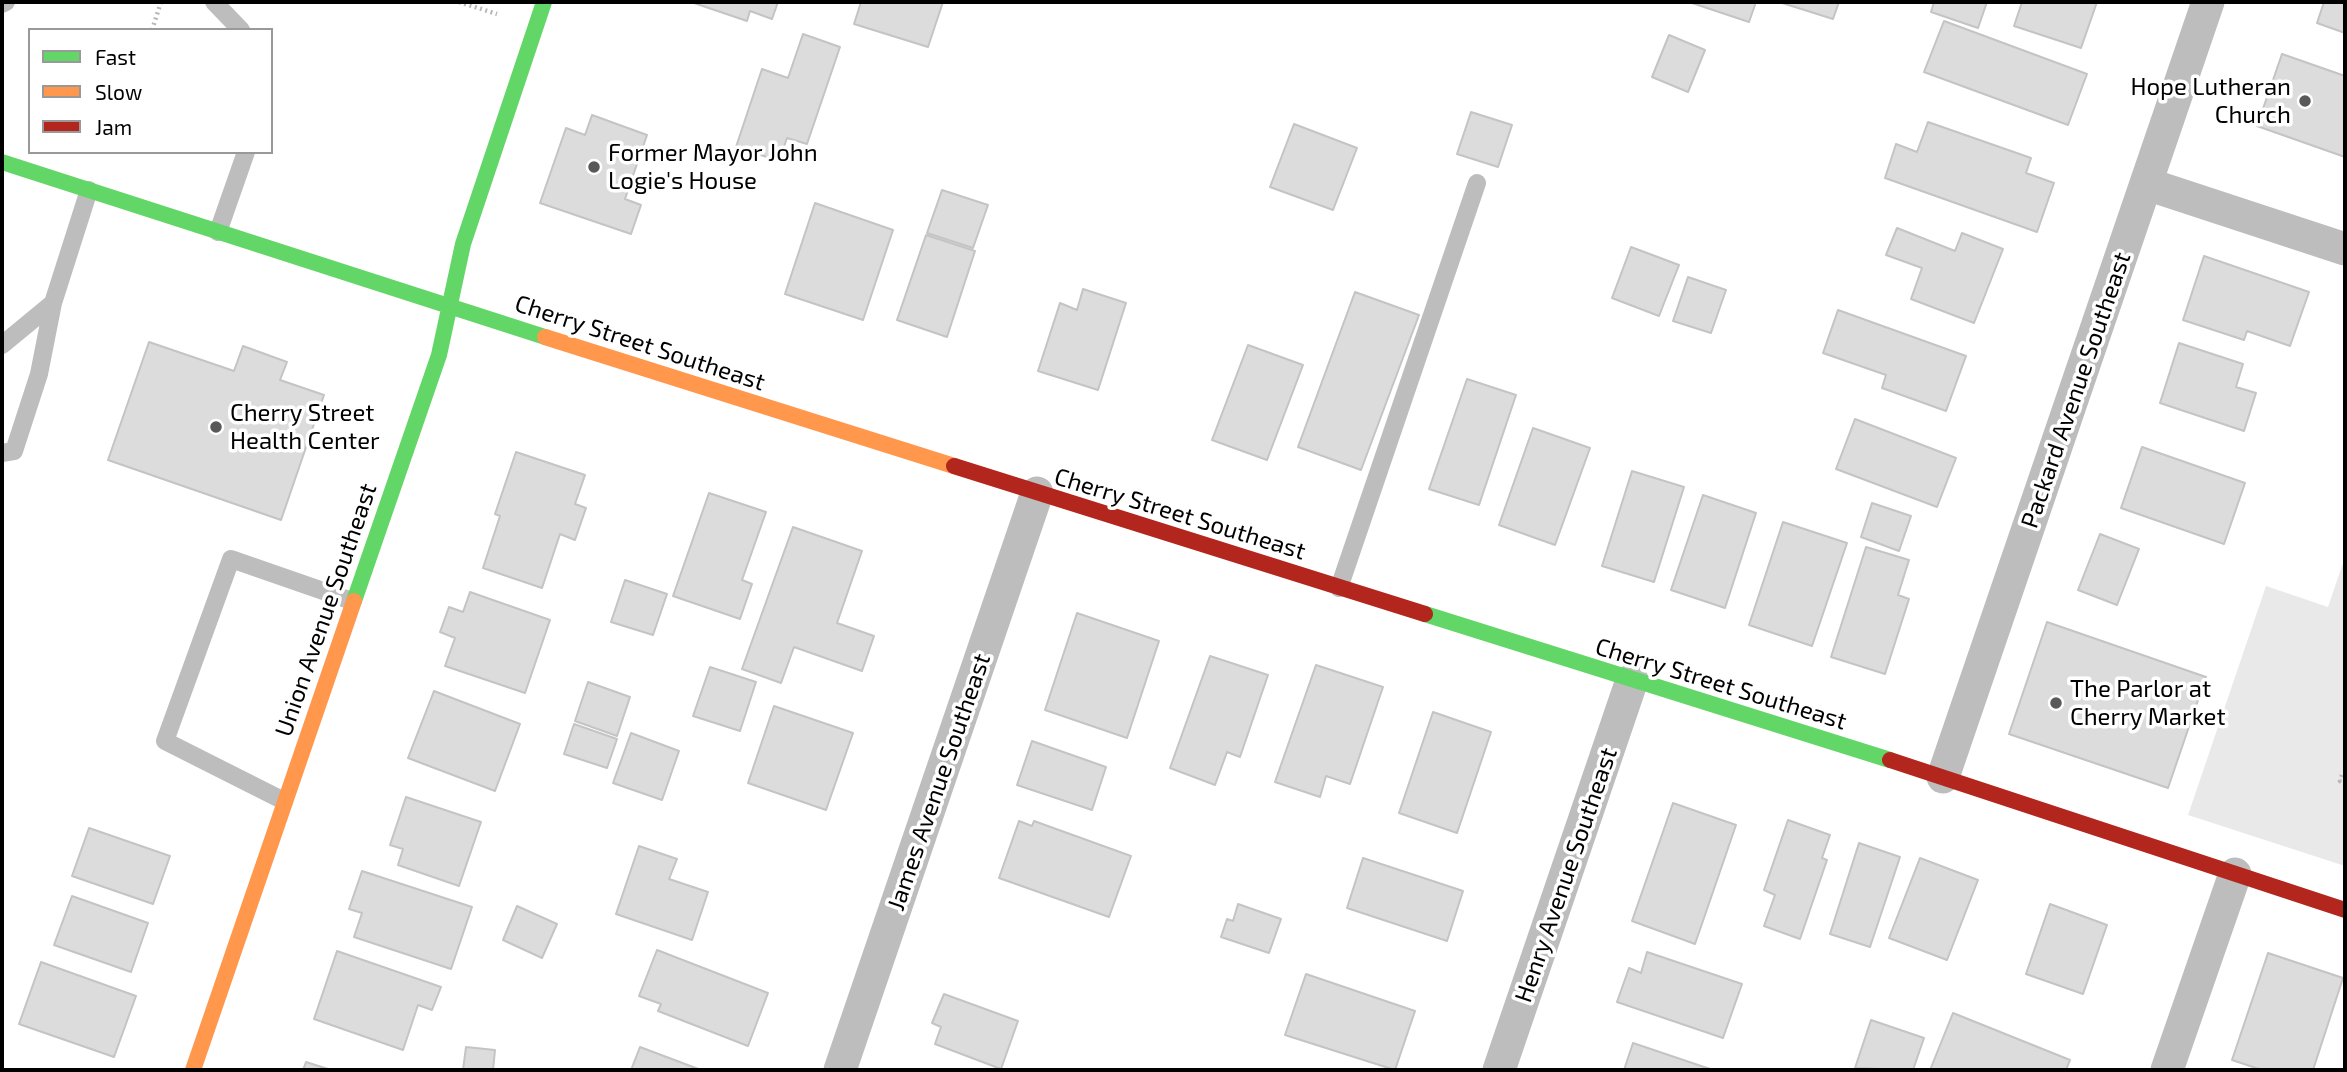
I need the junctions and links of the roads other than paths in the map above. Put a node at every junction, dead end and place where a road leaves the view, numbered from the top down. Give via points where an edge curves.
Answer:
1 (214, 2) edge
2 (544, 2) edge
3 (2208, 2) edge
4 (239, 28) edge
5 (245, 154) edge
6 (2, 162) edge
7 (1477, 183) dead end
8 (2147, 184) junction
9 (89, 190) junction
10 (218, 232) junction
11 (2345, 248) edge
12 (53, 303) junction
13 (448, 306) junction
14 (2, 345) edge
15 (2, 453) edge
16 (1037, 493) junction
17 (1339, 588) junction
18 (352, 601) junction
19 (1633, 680) junction
20 (1943, 777) junction
21 (284, 801) junction
22 (2235, 874) junction
23 (2345, 910) edge
24 (193, 1070) edge
25 (840, 1070) edge
26 (1499, 1070) edge
27 (2167, 1070) edge

1 - 4 lane
2 - 13 street, Union Avenue Southeast via 463,244
3 - 8 street, Packard Avenue Southeast
5 - 10 lane
6 - 9 street, Cherry Street Southeast
7 - 17 lane
8 - 11 street
8 - 20 street, Packard Avenue Southeast
9 - 10 street, Cherry Street Southeast
9 - 12 lane
10 - 13 street, Cherry Street Southeast
12 - 14 lane
12 - 15 lane via 38,374 14,451
13 - 16 street, Cherry Street Southeast
13 - 18 street, Union Avenue Southeast via 439,355
16 - 17 street, Cherry Street Southeast
16 - 25 street, James Avenue Southeast
17 - 19 street, Cherry Street Southeast
18 - 21 street, Union Avenue Southeast
18 - 21 lane via 231,559 165,741
19 - 20 street, Cherry Street Southeast
19 - 26 street, Henry Avenue Southeast
20 - 22 street, Cherry Street Southeast
21 - 24 street, Union Avenue Southeast
22 - 23 street, Cherry Street Southeast
22 - 27 street

